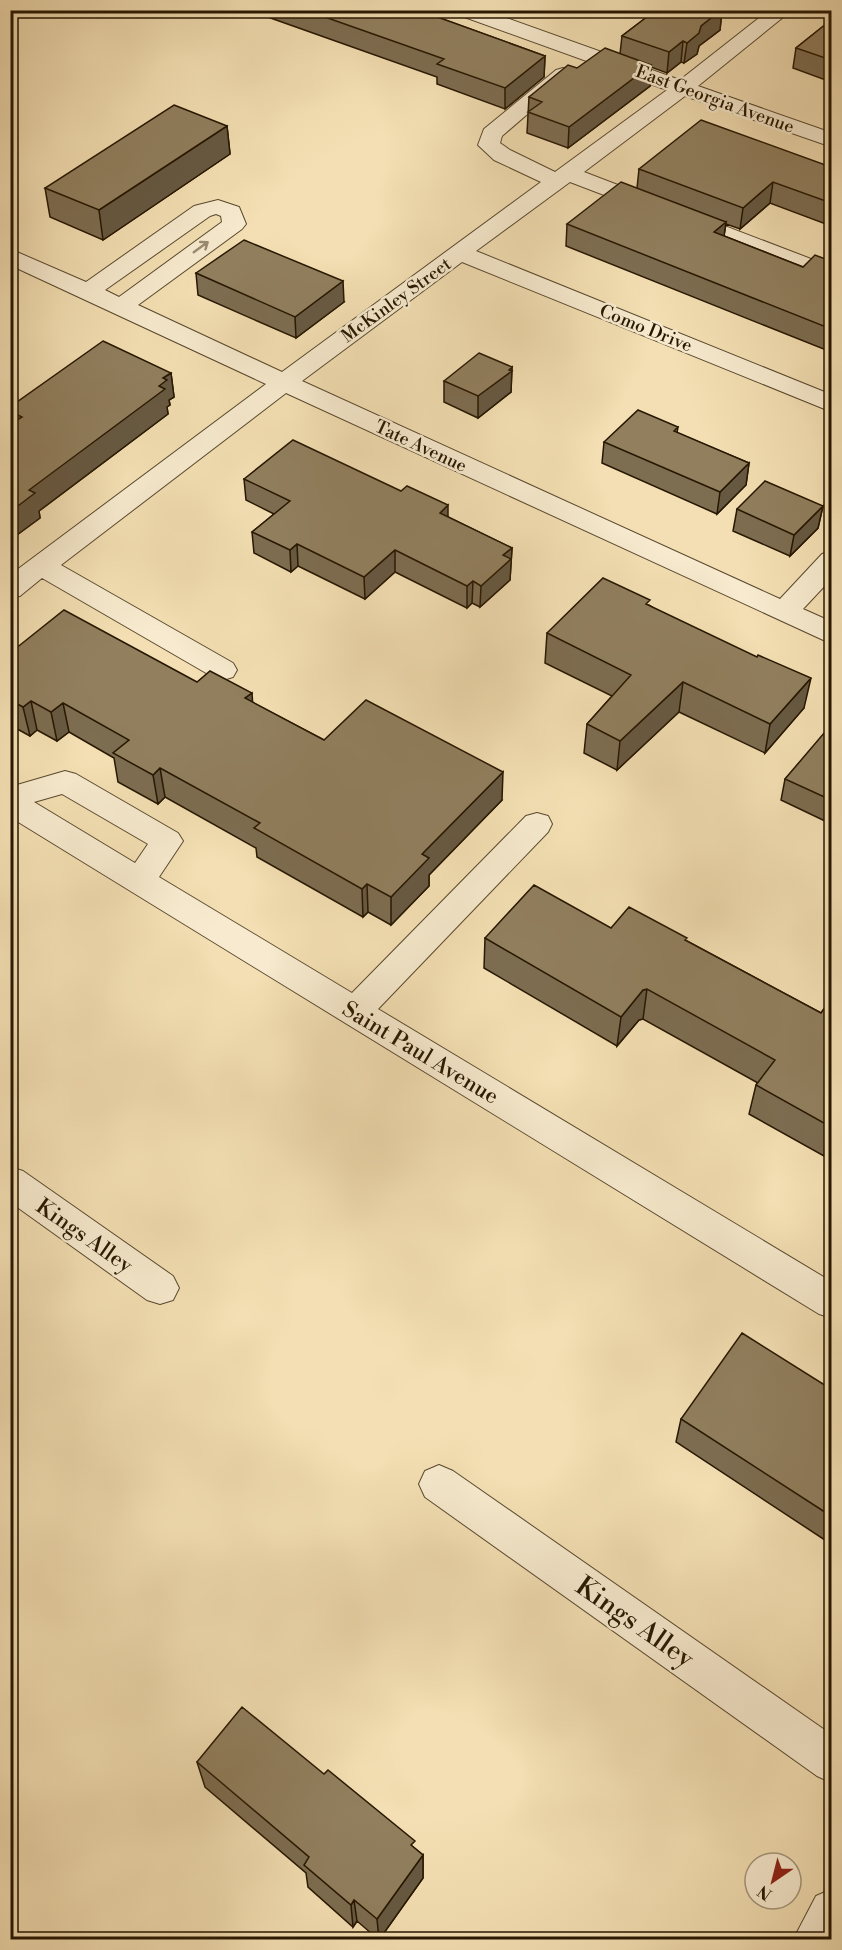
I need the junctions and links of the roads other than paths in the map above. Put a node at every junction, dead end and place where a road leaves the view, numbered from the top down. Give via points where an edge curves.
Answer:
1 (463, 10) edge
2 (782, 10) edge
3 (588, 54) junction
4 (684, 87) junction
5 (831, 141) edge
6 (561, 177) junction
7 (460, 253) junction
8 (10, 256) edge
9 (131, 261) junction
10 (165, 274) junction
11 (831, 274) edge
12 (87, 292) junction
13 (120, 307) junction
14 (283, 383) junction
15 (831, 404) edge
16 (831, 560) edge
17 (42, 566) junction
18 (10, 589) edge
19 (784, 612) junction
20 (831, 634) edge
21 (223, 670) dead end
22 (10, 800) edge
23 (537, 824) dead end
24 (140, 880) junction
25 (355, 1012) junction
26 (10, 1182) edge
27 (160, 1288) dead end
28 (831, 1302) edge
29 (439, 1484) dead end
30 (831, 1761) edge
31 (831, 1912) edge
32 (816, 1940) edge

1 - 3 street, East Georgia Avenue
2 - 4 street, McKinley Street
3 - 4 street, East Georgia Avenue
3 - 6 street via 492,134 489,145 502,155
4 - 5 street, East Georgia Avenue
4 - 6 street, McKinley Street
6 - 7 street, McKinley Street
6 - 11 street
7 - 14 street, McKinley Street
7 - 15 street, Como Drive
8 - 12 street, Tate Avenue
9 - 10 street
10 -> 9 street via 234,224 231,212 218,207 202,211
9 - 12 street
10 - 13 street
12 - 13 street, Tate Avenue
13 - 14 street, Tate Avenue
14 - 17 street, McKinley Street
14 - 19 street, Tate Avenue
16 - 19 street
17 - 18 street, McKinley Street
17 - 21 street
19 - 20 street, Tate Avenue
22 - 24 street, Saint Paul Avenue
22 - 24 street via 65,782 167,841
23 - 25 street
24 - 25 street, Saint Paul Avenue
25 - 28 street, Saint Paul Avenue
26 - 27 street, Kings Alley
29 - 30 street, Kings Alley
31 - 32 street

